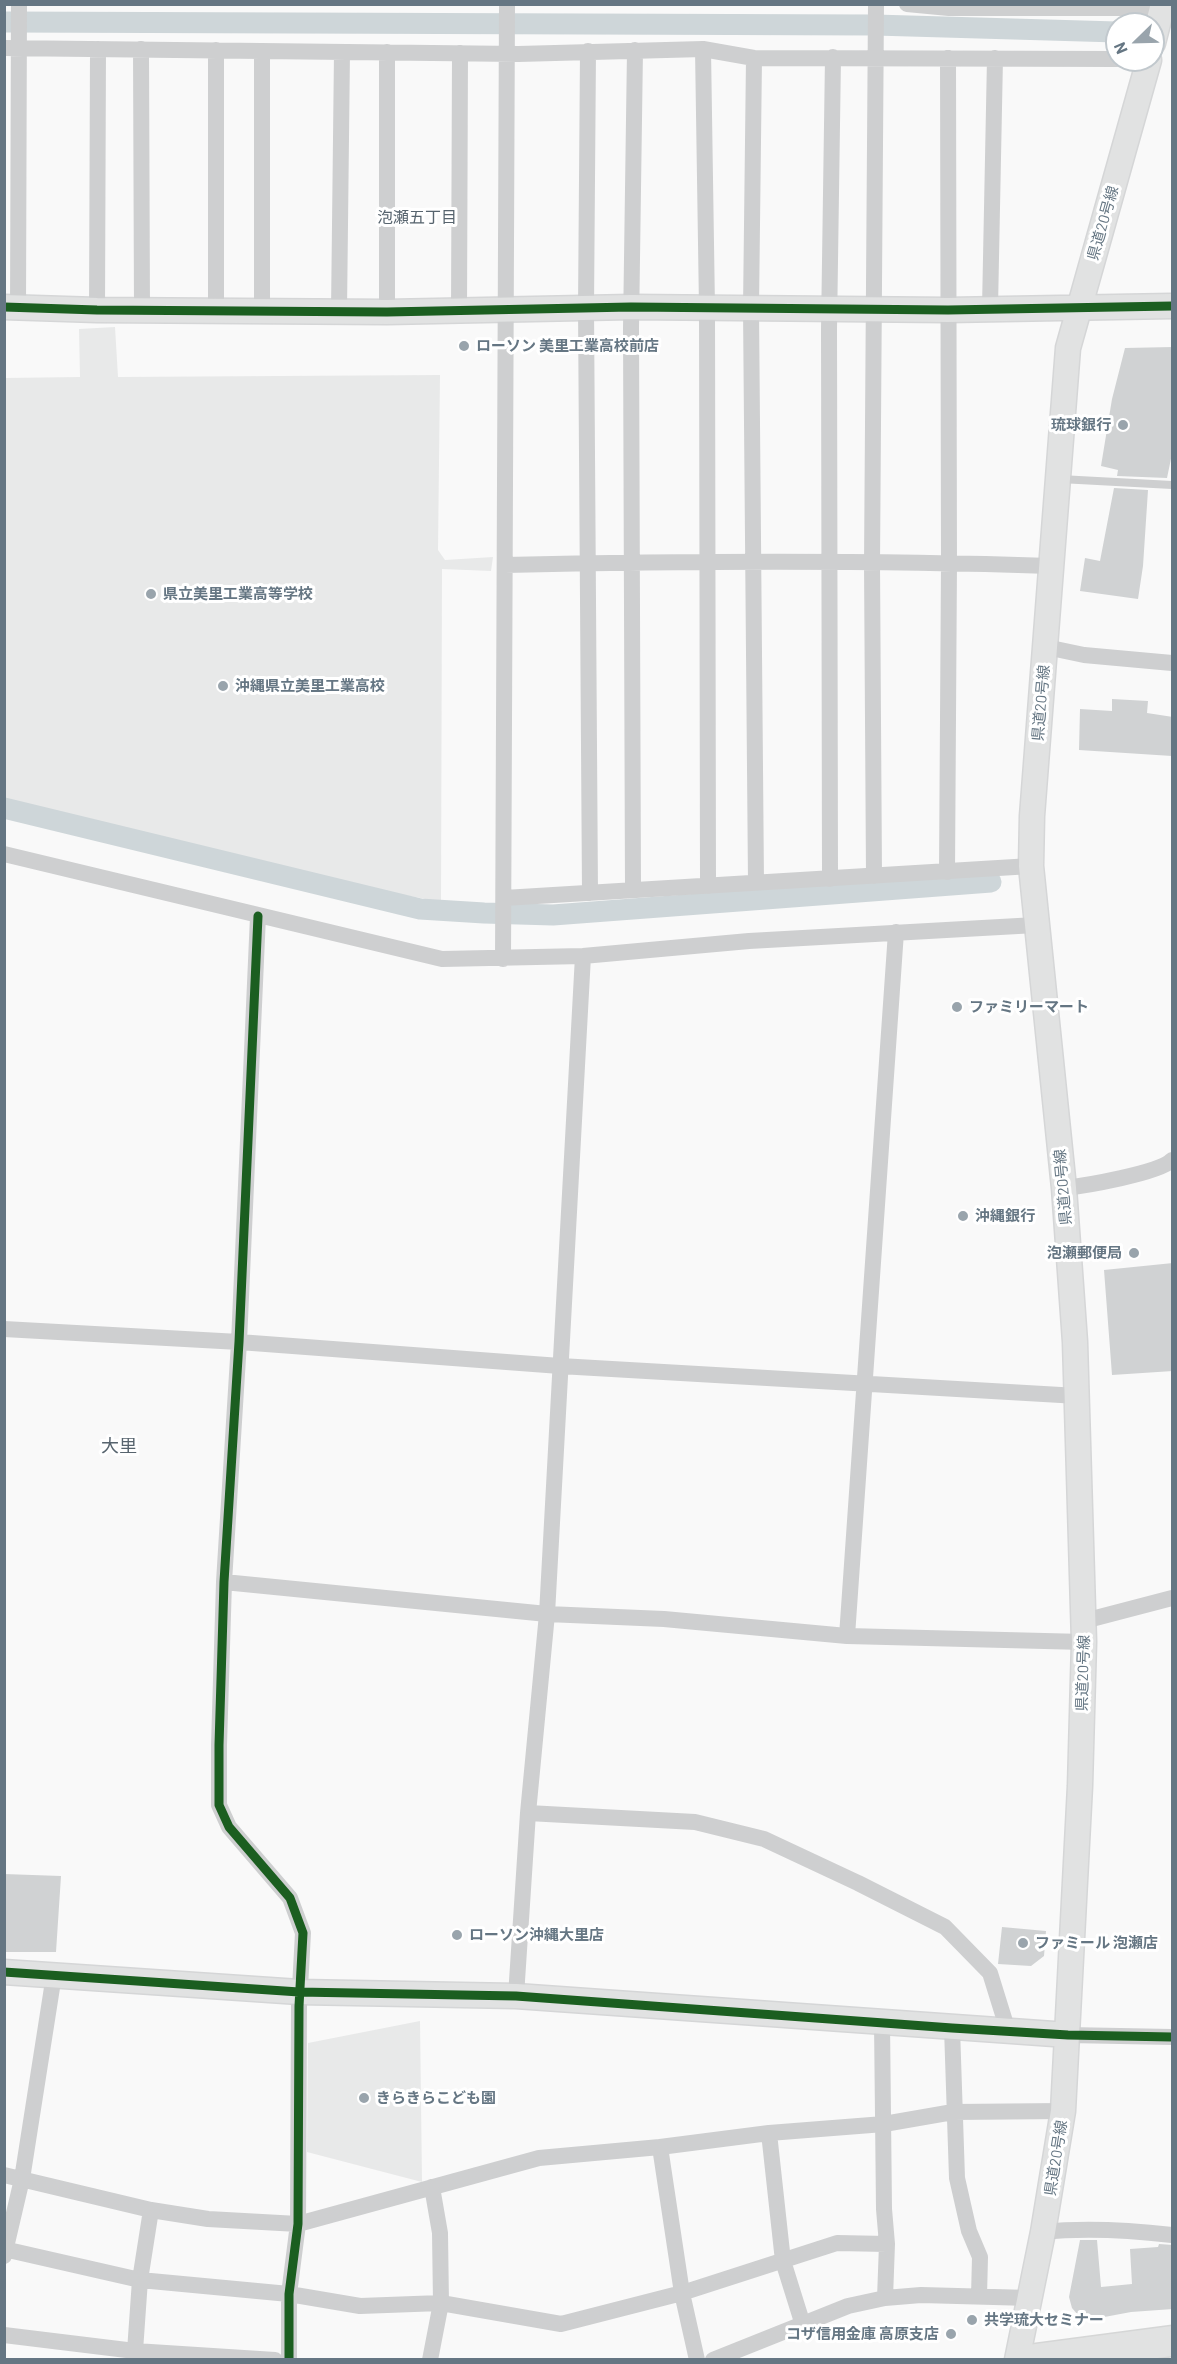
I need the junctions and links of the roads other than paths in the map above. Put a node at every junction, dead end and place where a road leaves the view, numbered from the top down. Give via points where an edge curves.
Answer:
1 (19, 4) edge
2 (507, 4) edge
3 (876, 4) edge
4 (907, 4) edge
5 (949, 6) edge
6 (996, 6) edge
7 (1069, 7) edge
8 (1162, 8) edge
9 (12, 48) edge
10 (98, 49) junction
11 (141, 49) junction
12 (703, 49) junction
13 (216, 50) junction
14 (634, 50) junction
15 (262, 51) junction
16 (588, 51) junction
17 (342, 52) junction
18 (387, 52) junction
19 (460, 53) junction
20 (508, 53) junction
21 (832, 57) junction
22 (754, 58) junction
23 (948, 58) junction
24 (995, 58) junction
25 (1105, 59) edge
26 (877, 60) junction
27 (1145, 72) edge
28 (1173, 306) edge
29 (11, 307) edge
30 (631, 307) junction
31 (586, 308) junction
32 (707, 308) junction
33 (751, 308) junction
34 (873, 308) junction
35 (990, 308) junction
36 (1078, 308) junction
37 (829, 309) junction
38 (97, 310) junction
39 (142, 310) junction
40 (506, 310) junction
41 (948, 310) junction
42 (216, 311) junction
43 (262, 311) junction
44 (339, 311) junction
45 (459, 311) junction
46 (387, 312) junction
47 (1057, 479) junction
48 (1173, 485) edge
49 (707, 562) junction
50 (752, 562) junction
51 (829, 562) junction
52 (587, 563) junction
53 (631, 563) junction
54 (872, 563) junction
55 (949, 563) junction
56 (505, 565) junction
57 (1050, 566) junction
58 (1046, 647) junction
59 (1173, 663) edge
60 (4, 854) edge
61 (1031, 866) junction
62 (947, 872) junction
63 (874, 876) junction
64 (830, 879) junction
65 (756, 882) junction
66 (708, 886) junction
67 (633, 890) junction
68 (590, 893) junction
69 (504, 898) junction
70 (258, 916) junction
71 (1036, 925) junction
72 (896, 932) junction
73 (584, 956) junction
74 (503, 959) junction
75 (1173, 1160) edge
76 (1064, 1188) junction
77 (4, 1329) edge
78 (239, 1342) junction
79 (560, 1366) junction
80 (865, 1382) junction
81 (1078, 1396) junction
82 (224, 1582) junction
83 (1173, 1598) edge
84 (547, 1614) junction
85 (1084, 1632) junction
86 (847, 1636) junction
87 (528, 1813) junction
88 (4, 1972) edge
89 (54, 1975) junction
90 (299, 1992) junction
91 (516, 1996) junction
92 (882, 2022) junction
93 (952, 2028) junction
94 (1008, 2031) junction
95 (1068, 2035) junction
96 (1173, 2037) edge
97 (1063, 2110) junction
98 (953, 2112) junction
99 (884, 2124) junction
100 (769, 2133) junction
101 (660, 2147) junction
102 (4, 2175) edge
103 (22, 2179) junction
104 (432, 2187) junction
105 (151, 2210) junction
106 (298, 2224) junction
107 (1044, 2232) junction
108 (1173, 2235) edge
109 (887, 2244) junction
110 (5, 2252) edge
111 (783, 2261) junction
112 (140, 2280) junction
113 (682, 2293) junction
114 (289, 2294) junction
115 (979, 2296) junction
116 (885, 2298) junction
117 (1030, 2298) junction
118 (441, 2303) junction
119 (803, 2325) junction
120 (4, 2335) edge
121 (1173, 2341) edge
122 (1124, 2354) edge
123 (134, 2355) edge
124 (275, 2360) edge
125 (289, 2360) edge
126 (430, 2360) edge
127 (697, 2360) edge
128 (713, 2360) edge
129 (1017, 2360) edge
130 (1028, 2360) edge

1 - 9 street
2 - 20 street
3 - 26 street
4 - 5 street
5 - 6 street
6 - 7 street
7 - 8 street
9 - 10 street
9 - 29 street
10 - 11 street
10 - 38 street
11 - 13 street
11 - 39 street
12 - 14 street
12 - 22 street
12 - 32 street
13 - 15 street
13 - 42 street
14 - 16 street
14 - 30 street
15 - 17 street
15 - 43 street
16 - 20 street
16 - 31 street
17 - 18 street
17 - 44 street
18 - 19 street
18 - 46 street
19 - 20 street
19 - 45 street
20 - 40 street
21 - 22 street
21 - 26 street
21 - 37 street
22 - 33 street
23 - 24 street
23 - 26 street
23 - 41 street
24 - 25 street
24 - 35 street
26 - 34 street
27 - 36 main road, 県道20号線
28 - 36 main road
29 - 38 main road
30 - 31 main road
30 - 32 main road
30 - 53 street
31 - 40 main road
31 - 52 street
32 - 33 main road
32 - 49 street
33 - 37 main road
33 - 50 street
34 - 37 main road
34 - 41 main road
34 - 54 street
35 - 36 main road
35 - 41 main road
36 - 47 main road, 県道20号線 via 1068,348
37 - 51 street
38 - 39 main road
39 - 42 main road
40 - 45 main road
40 - 56 street
41 - 55 street
42 - 43 main road
43 - 44 main road
44 - 46 main road
45 - 46 main road
47 - 48 lane
47 - 57 main road, 県道20号線
49 - 50 street
49 - 53 street
49 - 66 street
50 - 51 street
50 - 65 street
51 - 54 street
51 - 64 street
52 - 53 street
52 - 56 street
52 - 68 street
53 - 67 street
54 - 55 street
54 - 63 street
55 - 57 street
55 - 62 street
56 - 69 street
57 - 58 main road, 県道20号線
58 - 59 street via 1084,655
58 - 61 main road, 県道20号線
60 - 70 street
61 - 62 street
61 - 71 main road, 県道20号線
62 - 63 street
63 - 64 street
64 - 65 street
65 - 66 street
66 - 67 street
67 - 68 street
68 - 69 street
69 - 74 street
70 - 74 street via 442,959
70 - 78 street
71 - 72 street
71 - 76 main road, 県道20号線
72 - 73 street via 749,940
72 - 80 street
73 - 74 street
73 - 79 street
75 - 76 street via 1135,1174
76 - 81 main road, 県道20号線
77 - 78 street
78 - 79 street
78 - 82 street
79 - 80 street
79 - 84 street
80 - 81 street
80 - 86 street
81 - 85 main road, 県道20号線
82 - 84 street
82 - 90 street via 219,1805 229,1827 290,1898 303,1933
83 - 85 street
84 - 86 street via 664,1619
84 - 87 street
85 - 86 street
85 - 95 main road, 県道20号線
87 - 91 street
87 - 94 street via 695,1822 764,1839 945,1927 990,1974
88 - 89 main road
89 - 90 main road
89 - 103 street
90 - 91 main road
90 - 106 street
91 - 92 main road
92 - 93 main road
92 - 99 street
93 - 94 main road
93 - 98 street
94 - 95 main road
95 - 96 street
95 - 97 main road, 県道20号線
97 - 98 street
97 - 107 main road, 県道20号線
98 - 99 street
98 - 115 street via 957,2178 969,2231 980,2257
99 - 100 street
99 - 109 street
100 - 101 street
100 - 111 street
101 - 104 street via 539,2158
101 - 113 street
102 - 103 street
103 - 105 street
103 - 110 street
104 - 106 street
104 - 118 street via 440,2234
105 - 106 street via 208,2219
105 - 112 street
106 - 114 street
107 - 108 street via 1122,2230
107 - 117 main road, 県道20号線
109 - 111 street via 837,2243
109 - 116 street
110 - 112 street
111 - 113 street
111 - 119 street
112 - 114 street
112 - 123 street
113 - 118 street via 561,2324
113 - 127 street
114 - 118 street via 360,2306
114 - 125 street
115 - 116 street
115 - 117 street
116 - 119 street via 848,2306
117 - 129 main road, 県道20号線
118 - 126 street
119 - 128 street
120 - 123 street
121 - 122 highway
122 - 130 highway
123 - 124 street

